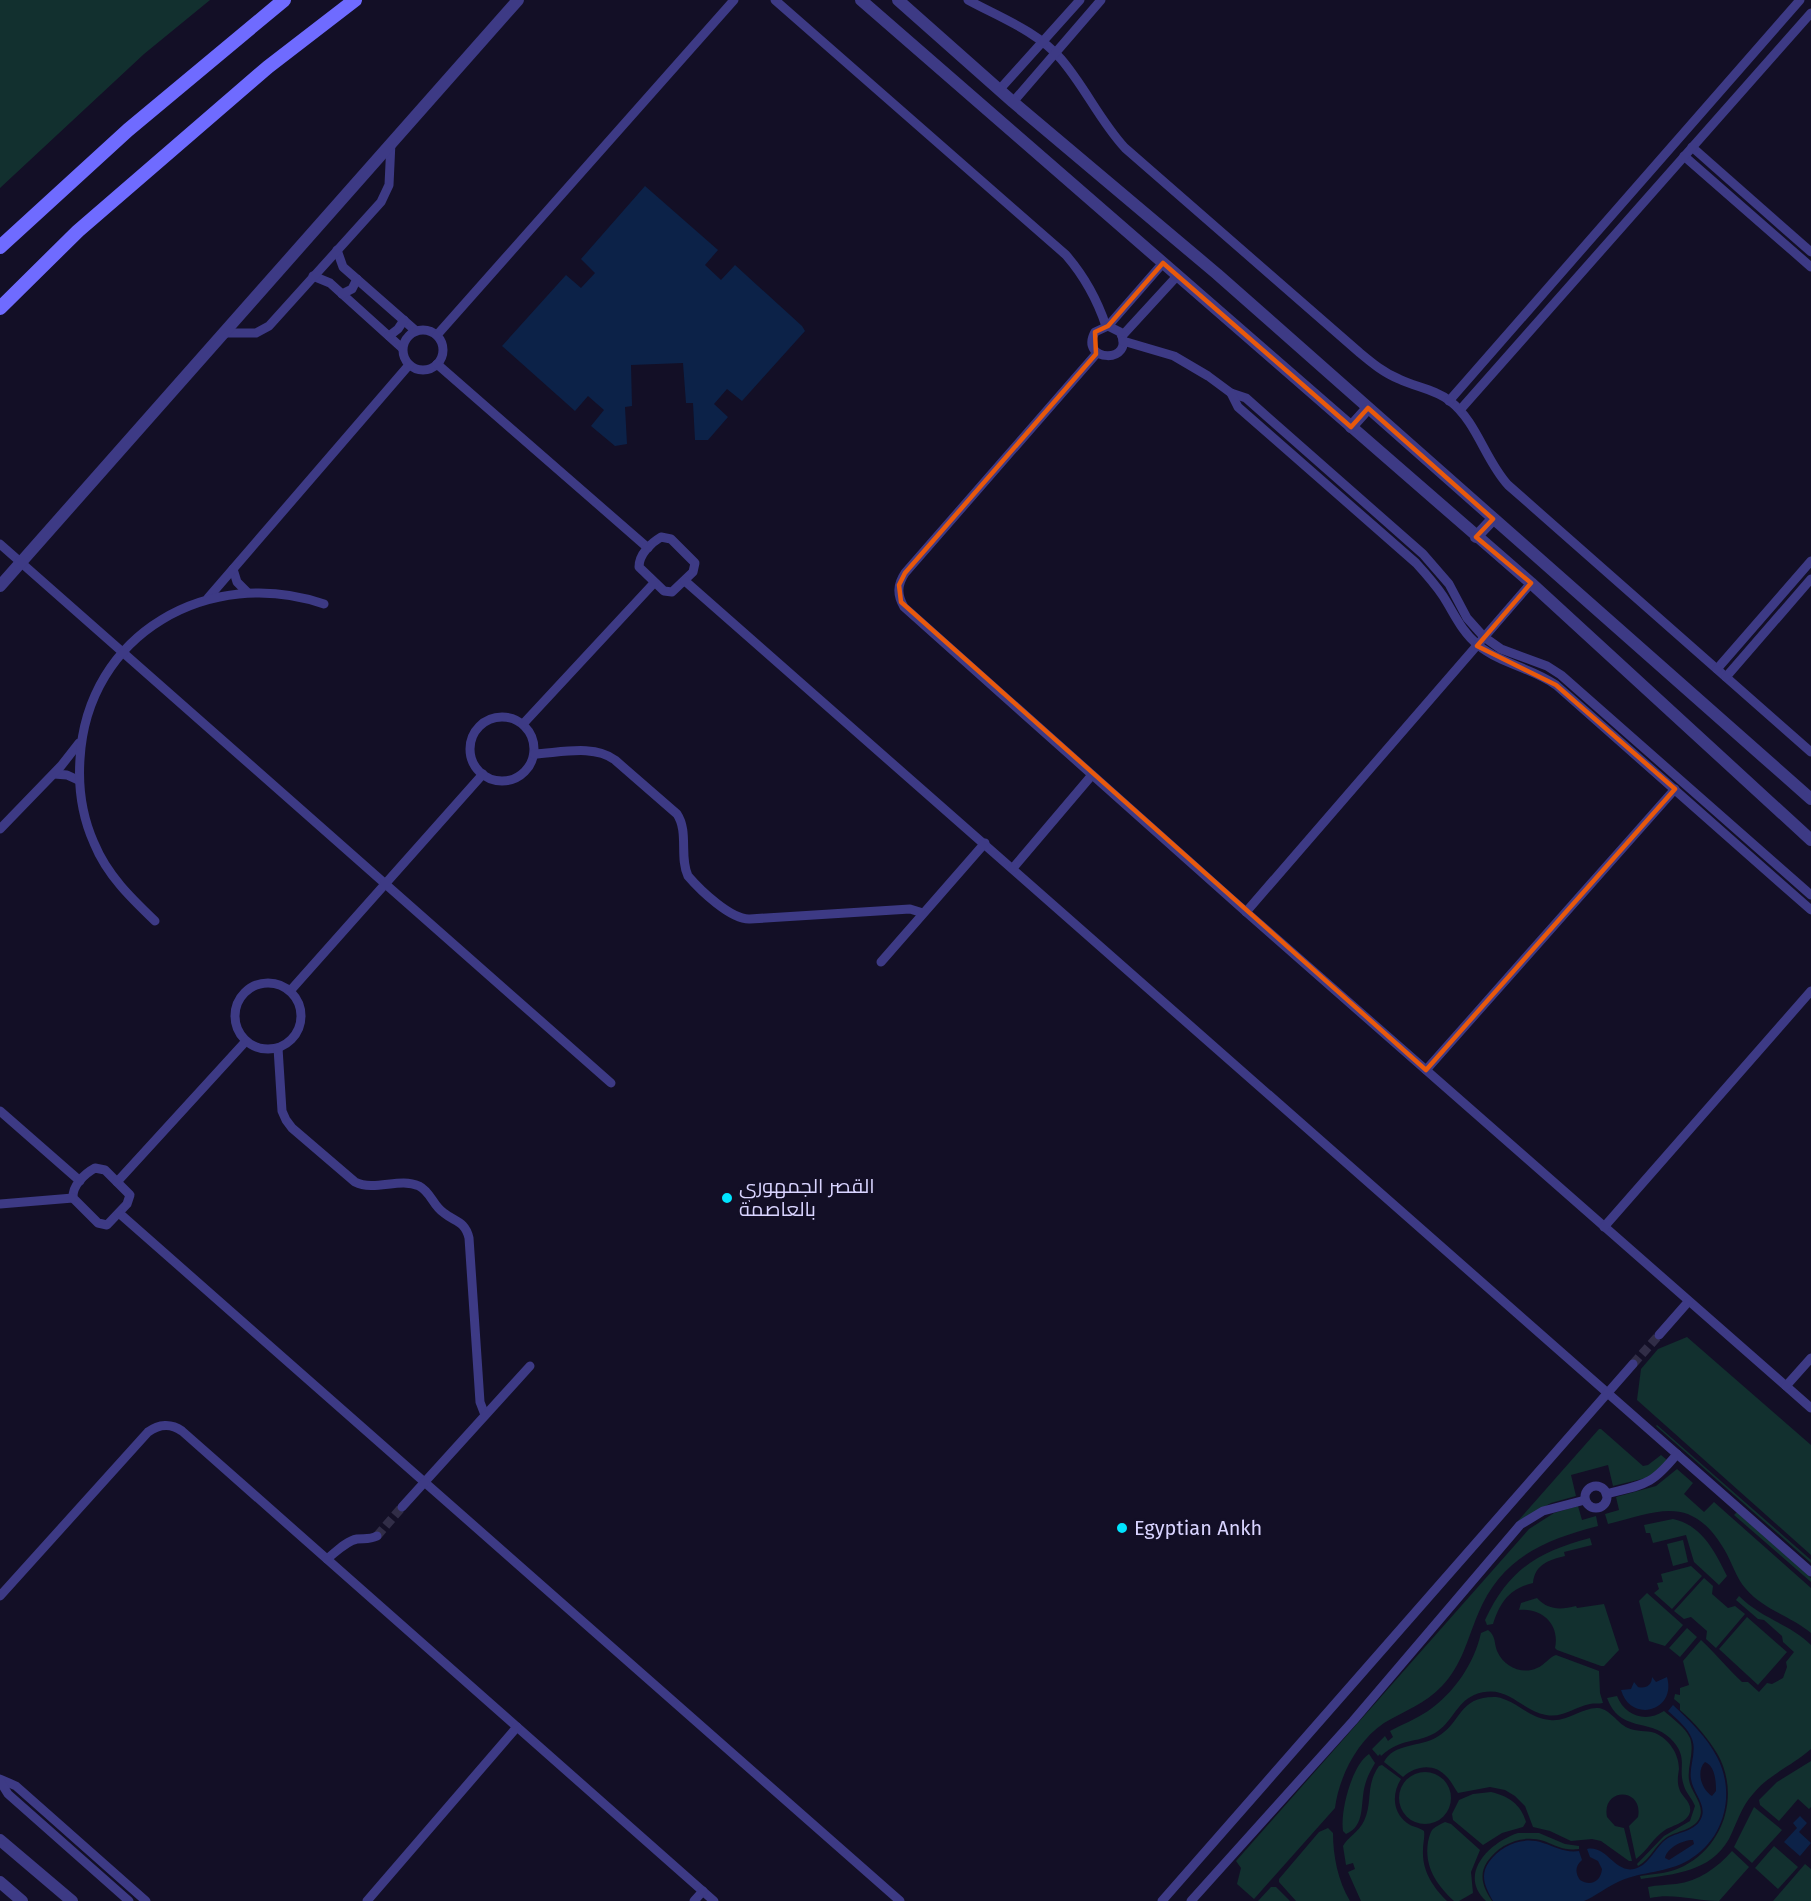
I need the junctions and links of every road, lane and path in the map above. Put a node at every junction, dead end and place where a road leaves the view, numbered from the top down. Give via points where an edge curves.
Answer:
1 (284, 0) edge
2 (355, 0) edge
3 (518, 0) edge
4 (734, 0) edge
5 (775, 0) edge
6 (861, 0) edge
7 (898, 0) edge
8 (968, 0) edge
9 (1080, 0) edge
10 (1101, 0) edge
11 (1800, 0) edge
12 (1811, 13) edge
13 (1042, 42) junction
14 (1055, 53) junction
15 (1000, 89) junction
16 (1013, 102) junction
17 (391, 141) junction
18 (1692, 147) junction
19 (1684, 156) junction
20 (0, 247) edge
21 (337, 250) junction
22 (1811, 252) edge
23 (1163, 262) junction
24 (1811, 267) edge
25 (1178, 275) junction
26 (313, 276) junction
27 (357, 279) junction
28 (342, 294) junction
29 (0, 308) edge
30 (404, 320) junction
31 (1107, 326) junction
32 (416, 330) junction
33 (224, 333) junction
34 (437, 335) junction
35 (390, 336) junction
36 (1122, 339) junction
37 (402, 348) junction
38 (1097, 353) junction
39 (437, 364) junction
40 (410, 365) junction
41 (1449, 401) junction
42 (1368, 408) junction
43 (1460, 410) junction
44 (1351, 427) junction
45 (1493, 519) junction
46 (1476, 537) junction
47 (0, 544) edge
48 (648, 548) junction
49 (1811, 561) edge
50 (20, 563) junction
51 (233, 569) junction
52 (1811, 579) edge
53 (685, 581) junction
54 (654, 583) junction
55 (1531, 583) junction
56 (0, 586) edge
57 (247, 592) junction
58 (206, 600) junction
59 (324, 604) dead end
60 (1481, 641) junction
61 (123, 652) junction
62 (1717, 669) junction
63 (1726, 677) junction
64 (523, 724) junction
65 (81, 741) junction
66 (1811, 752) edge
67 (534, 754) junction
68 (54, 774) junction
69 (483, 774) junction
70 (1092, 775) junction
71 (78, 780) junction
72 (1675, 789) junction
73 (1811, 799) edge
74 (0, 829) edge
75 (1811, 840) edge
76 (985, 843) junction
77 (1013, 868) junction
78 (385, 883) junction
79 (1811, 895) edge
80 (1811, 910) edge
81 (1246, 912) junction
82 (923, 913) junction
83 (156, 921) dead end
84 (881, 962) dead end
85 (290, 991) junction
86 (1811, 991) edge
87 (246, 1041) junction
88 (278, 1048) junction
89 (1426, 1070) junction
90 (611, 1083) dead end
91 (0, 1112) edge
92 (80, 1181) junction
93 (117, 1182) junction
94 (73, 1198) junction
95 (0, 1204) edge
96 (119, 1213) junction
97 (1604, 1227) junction
98 (1688, 1302) junction
99 (1659, 1335) tunnel mouth
100 (1811, 1358) edge
101 (1634, 1364) tunnel mouth
102 (530, 1366) dead end
103 (1786, 1386) junction
104 (1608, 1393) junction
105 (1811, 1408) edge
106 (485, 1415) junction
107 (1677, 1454) junction
108 (425, 1481) junction
109 (1606, 1494) junction
110 (1585, 1500) junction
111 (402, 1507) tunnel mouth
112 (376, 1536) tunnel mouth
113 (327, 1559) junction
114 (1811, 1572) edge
115 (0, 1596) edge
116 (517, 1727) junction
117 (0, 1780) edge
118 (0, 1840) edge
119 (0, 1882) edge
120 (703, 1891) junction
121 (22, 1901) edge
122 (72, 1901) edge
123 (129, 1901) edge
124 (146, 1901) edge
125 (367, 1901) edge
126 (694, 1901) edge
127 (714, 1901) edge
128 (900, 1901) edge
129 (1162, 1901) edge
130 (1191, 1901) edge

1 - 20 main road via 128,130
2 - 29 main road via 268,67 78,231
3 - 17 street
4 - 34 street
5 - 31 street via 1066,255 1090,288
6 - 23 street
7 - 15 street
8 - 13 street
9 - 13 street
10 - 14 street
11 - 41 street
12 - 18 street
13 - 14 street
13 - 15 street
14 - 16 street
14 - 41 street via 1125,148 1371,363
15 - 16 street
16 - 42 street
17 - 21 street via 386,194
17 - 33 street
18 - 19 street
18 - 22 street
19 - 24 street
19 - 43 street
21 - 26 street
21 - 27 street via 343,267
23 - 25 street
23 - 31 street
25 - 36 street
25 - 44 street
26 - 28 street via 330,283
26 - 33 street via 263,330
27 - 28 street via 352,289
27 - 30 street
28 - 35 street
30 - 32 street
30 - 35 street
31 - 36 street via 1116,329
31 - 38 street via 1093,336 1092,345
32 - 34 street
32 - 37 street
33 - 50 street
34 - 39 street via 443,350
35 - 37 street
36 - 38 street via 1120,351 1111,356
36 - 60 street via 1173,356 1231,393 1238,407 1416,563 1438,588 1461,628
37 - 40 street
38 - 70 street via 905,573 898,591 908,611
39 - 40 street via 423,370
39 - 48 street
40 - 51 street
41 - 43 street
42 - 44 street
42 - 45 street
43 - 62 street via 1508,485
44 - 46 street
45 - 46 street
45 - 73 street
46 - 55 street
47 - 50 street
48 - 53 street via 658,538 668,537 692,558 694,569
48 - 54 street via 639,567
49 - 62 street
50 - 56 street
50 - 61 street
51 - 57 street via 237,582
51 - 58 street
52 - 63 street
53 - 54 street via 669,592
53 - 76 street
54 - 64 street
55 - 60 street
55 - 75 street
57 - 58 street
57 - 59 street via 292,595
58 - 61 street via 166,617
60 - 72 street via 1496,657 1556,685
60 - 79 street via 1561,675
60 - 81 street
61 - 65 street via 98,688
61 - 78 street
62 - 63 street
63 - 66 street
64 - 67 street via 533,741
64 - 69 street via 498,717 475,731 471,758
65 - 68 street
65 - 71 street
67 - 69 street via 525,771 514,778 495,780
67 - 82 street via 595,751 615,760 677,814 688,876 738,918 910,909
68 - 71 street
68 - 74 street
69 - 78 street
70 - 77 street
70 - 81 street
71 - 83 street via 83,812 101,859 120,886
72 - 80 street
72 - 89 street
76 - 77 street
76 - 82 street
77 - 104 street
78 - 85 street
78 - 90 street
81 - 89 street
82 - 84 street
85 - 87 street via 265,983 243,995 235,1019
85 - 88 street via 300,1007 300,1026
86 - 97 street
87 - 88 street via 264,1049
87 - 93 street
88 - 106 street via 282,1111 292,1128 355,1182 366,1186 420,1186 441,1211 466,1229 480,1402
89 - 97 street
91 - 92 street
92 - 93 street via 98,1168
92 - 94 street
93 - 96 street via 130,1198
94 - 95 street
94 - 96 street via 101,1224 109,1223
96 - 108 street
97 - 98 street
98 - 99 street
98 - 103 street
100 - 103 street
101 - 104 street
102 - 106 street
103 - 105 street
104 - 107 street
104 - 129 street
106 - 108 street
107 - 109 street via 1652,1480
107 - 114 street
108 - 111 street
108 - 128 street
109 - 110 street via 1605,1503 1599,1507 1591,1507
109 - 110 street via 1600,1486 1594,1486 1586,1491
110 - 130 street via 1543,1511 1520,1526 1353,1721
112 - 113 street via 351,1541
113 - 115 street via 182,1431 164,1425 148,1432
113 - 116 street
116 - 120 street
116 - 125 street
117 - 123 street via 8,1794
117 - 124 street via 15,1786
118 - 122 street
119 - 121 street
120 - 126 street
120 - 127 street

